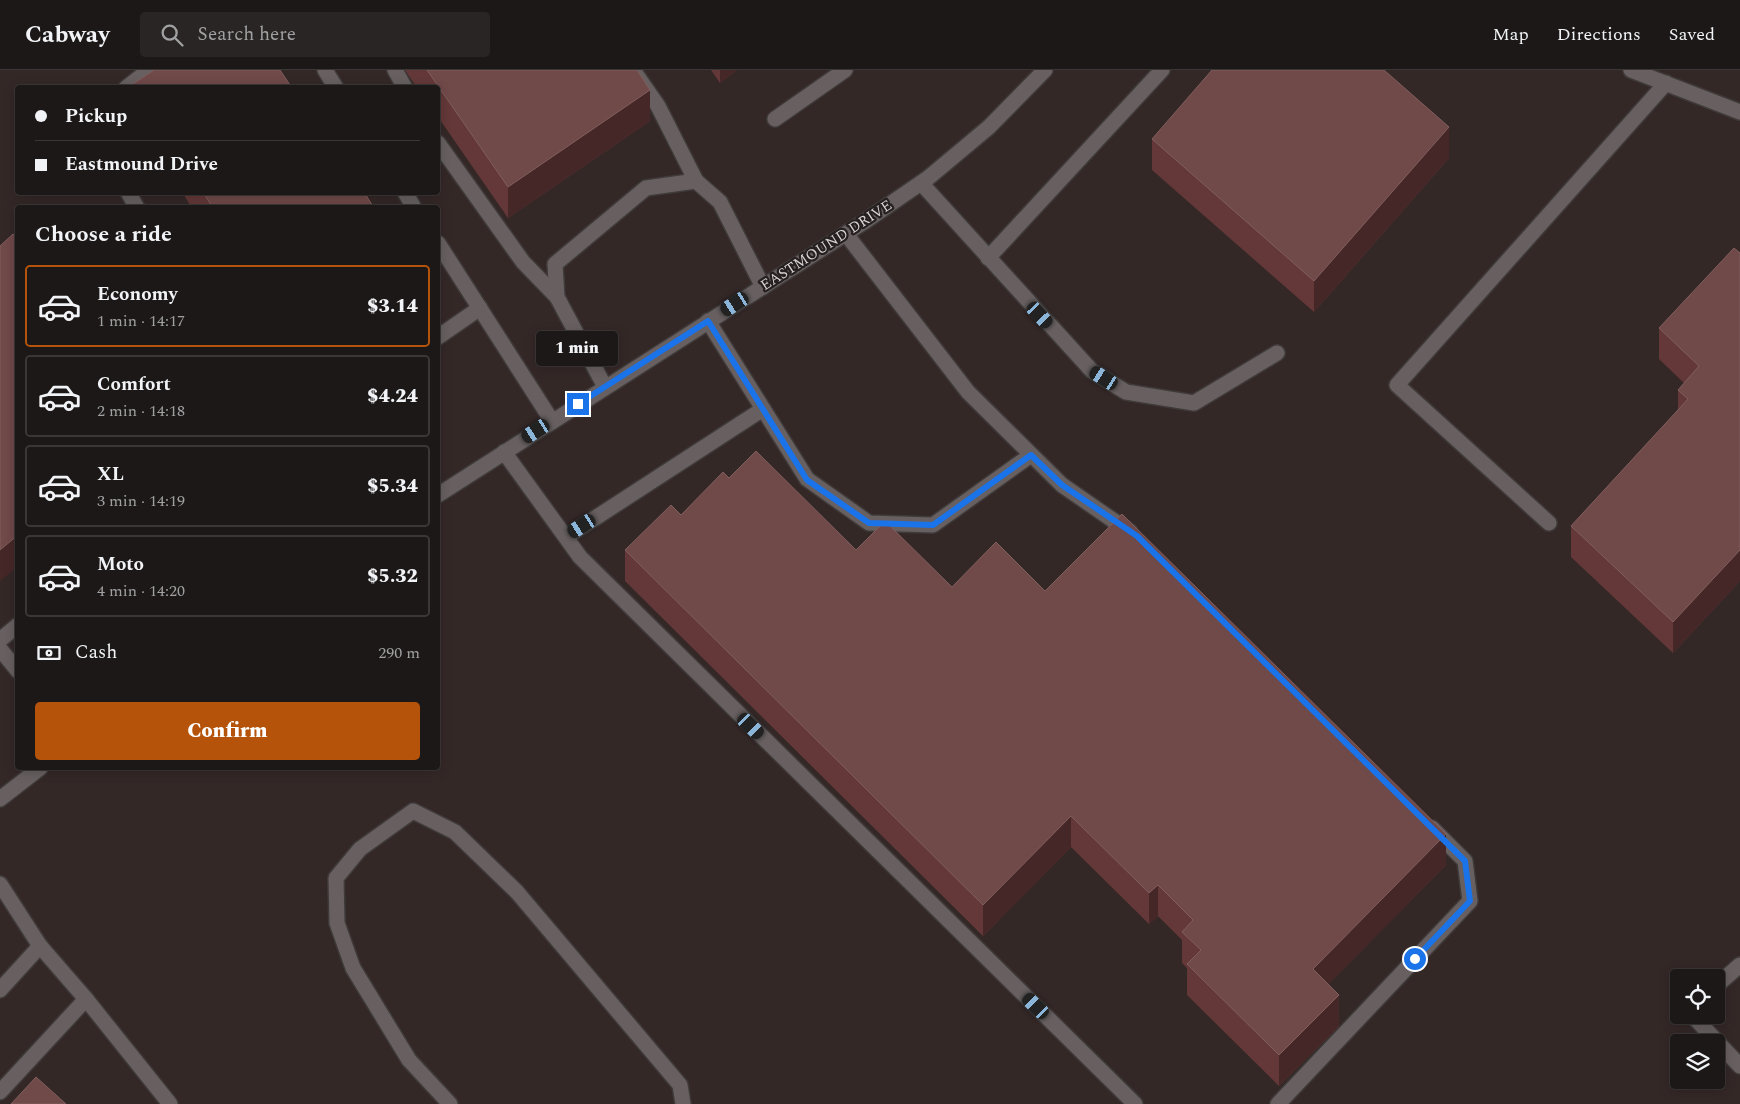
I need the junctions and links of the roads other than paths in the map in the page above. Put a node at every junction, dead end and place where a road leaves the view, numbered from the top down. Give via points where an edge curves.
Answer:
1 (149, 70) edge
2 (325, 70) edge
3 (395, 70) edge
4 (633, 70) edge
5 (845, 70) edge
6 (1045, 70) edge
7 (1162, 70) edge
8 (1631, 70) edge
9 (1666, 83) junction
10 (130, 85) edge
11 (334, 85) edge
12 (403, 85) edge
13 (1740, 112) edge
14 (775, 119) dead end
15 (440, 147) edge
16 (696, 181) junction
17 (921, 184) junction
18 (846, 234) junction
19 (440, 246) edge
20 (988, 258) junction
21 (762, 287) junction
22 (557, 297) junction
23 (480, 308) junction
24 (708, 321) junction
25 (440, 336) edge
26 (1277, 353) dead end
27 (605, 387) junction
28 (763, 409) junction
29 (552, 421) junction
30 (504, 452) junction
31 (1031, 455) junction
32 (440, 494) edge
33 (1549, 523) dead end
34 (566, 537) junction
35 (1144, 543) edge
36 (15, 628) edge
37 (0, 640) edge
38 (0, 649) edge
39 (15, 667) edge
40 (37, 770) edge
41 (0, 799) edge
42 (1423, 820) edge
43 (0, 884) edge
44 (40, 946) junction
45 (1740, 965) edge
46 (1725, 978) edge
47 (0, 990) edge
48 (86, 999) junction
49 (1700, 1024) edge
50 (1740, 1066) edge
51 (0, 1092) edge
52 (170, 1104) edge
53 (450, 1104) edge
54 (683, 1104) edge
55 (1136, 1104) edge
56 (1278, 1104) edge

1 - 10 street
2 - 11 street
3 - 12 street
4 - 16 street via 658,106
5 - 14 street
6 - 17 street, EASTMOUND DRIVE via 989,127
7 - 20 street
8 - 9 street
9 - 13 street
9 - 33 street via 1397,385
15 - 22 street via 523,262
16 - 21 street via 720,202
16 - 22 street via 646,188 555,264
17 - 18 street, EASTMOUND DRIVE
17 - 20 street
18 - 21 street, EASTMOUND DRIVE
18 - 31 street via 968,392
19 - 23 street
20 - 26 street via 1092,371 1126,392 1194,403
21 - 24 street, EASTMOUND DRIVE
22 - 27 street
23 - 25 street
23 - 29 street
24 - 27 street, EASTMOUND DRIVE
24 - 28 street
27 - 29 street, EASTMOUND DRIVE
28 - 31 street via 807,480 869,523 933,525
28 - 34 street
29 - 30 street, EASTMOUND DRIVE
30 - 32 street, EASTMOUND DRIVE
30 - 34 street
31 - 35 street via 1062,485
34 - 55 street via 580,557
36 - 37 street
38 - 39 street
40 - 41 street
42 - 56 street via 1465,861 1470,901
43 - 44 street
44 - 47 street
44 - 48 street
45 - 46 street
48 - 51 street
48 - 52 street
49 - 50 street
53 - 54 street via 409,1060 353,968 337,923 336,878 360,849 413,811 455,832 517,892 680,1085

